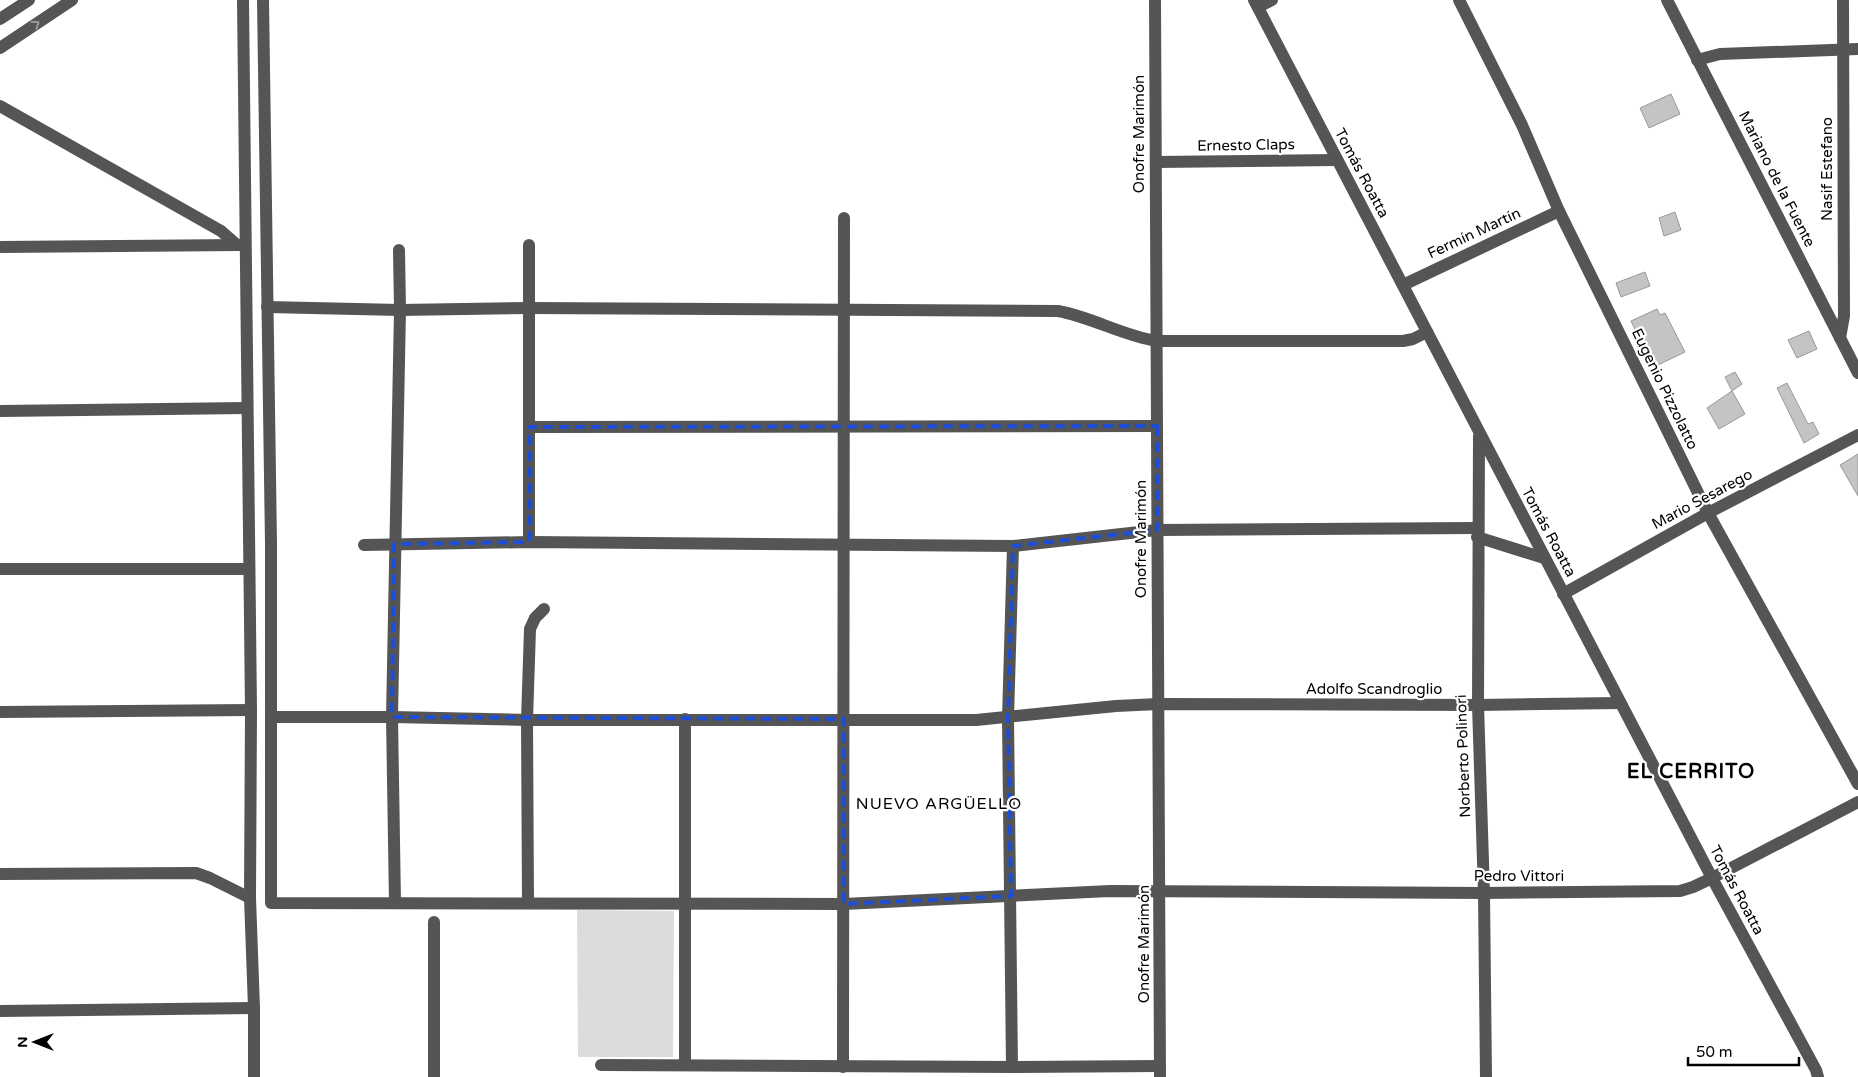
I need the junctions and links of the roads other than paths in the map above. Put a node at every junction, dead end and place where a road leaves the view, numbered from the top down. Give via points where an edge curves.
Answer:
1 (29, 0) edge
2 (72, 0) edge
3 (243, 0) edge
4 (263, 0) edge
5 (1155, 0) edge
6 (1272, 0) edge
7 (1459, 0) edge
8 (1667, 0) edge
9 (1842, 0) edge
10 (1256, 4) edge
11 (0, 19) edge
12 (0, 48) edge
13 (1843, 49) junction
14 (1858, 49) edge
15 (1697, 60) junction
16 (0, 106) edge
17 (1337, 160) junction
18 (1156, 162) junction
19 (1560, 210) junction
20 (844, 218) dead end
21 (241, 245) junction
22 (529, 245) dead end
23 (0, 247) edge
24 (399, 250) dead end
25 (1403, 285) junction
26 (267, 308) junction
27 (529, 308) junction
28 (400, 310) junction
29 (844, 310) junction
30 (1427, 332) junction
31 (1840, 338) junction
32 (1156, 340) junction
33 (1853, 350) edge
34 (1858, 373) edge
35 (247, 408) junction
36 (0, 411) edge
37 (844, 426) junction
38 (1157, 426) junction
39 (529, 427) junction
40 (1479, 434) junction
41 (1858, 435) edge
42 (1708, 513) junction
43 (1157, 530) junction
44 (1478, 533) junction
45 (529, 542) junction
46 (364, 544) dead end
47 (394, 544) junction
48 (844, 546) junction
49 (1013, 546) junction
50 (1544, 558) junction
51 (0, 569) edge
52 (248, 569) junction
53 (1563, 594) junction
54 (544, 609) dead end
55 (1620, 703) junction
56 (1158, 704) junction
57 (1478, 705) junction
58 (251, 710) junction
59 (0, 712) edge
60 (271, 717) junction
61 (392, 717) junction
62 (1008, 718) junction
63 (685, 719) junction
64 (844, 719) junction
65 (527, 720) junction
66 (1858, 784) edge
67 (1858, 802) edge
68 (0, 874) edge
69 (1712, 878) junction
70 (1160, 890) junction
71 (1484, 893) junction
72 (1011, 896) junction
73 (250, 898) junction
74 (395, 902) junction
75 (528, 902) junction
76 (685, 902) junction
77 (844, 904) junction
78 (434, 922) dead end
79 (254, 1008) junction
80 (0, 1011) edge
81 (601, 1065) dead end
82 (685, 1065) junction
83 (843, 1067) junction
84 (1012, 1067) junction
85 (1160, 1071) edge
86 (254, 1077) edge
87 (434, 1077) edge
88 (1486, 1077) edge
89 (1818, 1077) edge

1 - 11 street
12 -> 2 street
3 - 21 street
4 - 26 street
5 - 18 street, Onofre Marimón
6 - 10 street
7 - 19 street, Eugenio Pizzolatto via 1522,125
8 - 15 street, Mariano de la Fuente
9 - 13 street, Nasif Estefano
10 - 17 street, Tomás Roatta
13 - 14 street
13 - 15 street via 1720,54
13 - 31 street, Nasif Estefano via 1844,316
15 - 31 street, Mariano de la Fuente
16 - 21 street
17 - 18 street, Ernesto Claps
17 - 25 street, Tomás Roatta
18 - 32 street, Onofre Marimón
19 - 25 street, Fermín Martín
19 - 42 street, Eugenio Pizzolatto
20 - 29 street
21 - 23 street
21 - 35 street
22 - 27 street
24 - 28 street
25 - 30 street, Tomás Roatta
26 - 28 street
26 - 60 street
27 - 28 street
27 - 29 street
27 - 39 street
28 - 47 street
29 - 32 street via 1058,311 1077,314
29 - 37 street
30 - 32 street via 1403,341
30 - 40 street, Tomás Roatta
31 - 33 street, Mariano de la Fuente
32 - 38 street, Onofre Marimón
33 - 34 street, Mariano de la Fuente
35 - 36 street
35 - 52 street
37 - 38 street
37 - 39 street
37 - 48 street
38 - 43 street, Onofre Marimón
39 - 45 street
40 - 44 street, Norberto Polinori
40 - 50 street, Tomás Roatta
41 - 42 street, Mario Sesarego
42 - 53 street, Mario Sesarego
42 - 66 street, Eugenio Pizzolatto
43 - 44 street
43 - 49 street
43 - 56 street, Onofre Marimón
44 - 50 street
44 - 57 street, Norberto Polinori
45 - 47 street
45 - 48 street
46 - 47 street
47 - 61 street
48 - 49 street
48 - 64 street
49 - 62 street
50 - 53 street, Tomás Roatta
51 - 52 street
52 - 58 street
53 - 55 street, Tomás Roatta
54 - 65 street via 530,629
55 - 57 street, Adolfo Scandroglio
55 - 69 street, Tomás Roatta
56 - 57 street, Adolfo Scandroglio
56 - 62 street, Adolfo Scandroglio
56 - 70 street, Onofre Marimón
57 - 71 street, Norberto Polinori
58 - 59 street
58 - 73 street
60 - 61 street, Adolfo Scandroglio
60 - 74 street, Pedro Vittori via 271,903
61 - 65 street, Adolfo Scandroglio
61 - 74 street
62 - 64 street, Adolfo Scandroglio
62 - 72 street
63 - 64 street, Adolfo Scandroglio
63 - 65 street, Adolfo Scandroglio
63 - 76 street
64 - 77 street
65 - 75 street
67 - 69 street, Pedro Vittori
68 - 73 street via 196,874
69 - 71 street, Pedro Vittori via 1680,891
69 - 89 street, Tomás Roatta
70 - 71 street, Pedro Vittori
70 - 72 street, Pedro Vittori
70 - 85 street, Onofre Marimón
71 - 88 street, Norberto Polinori
72 - 77 street, Pedro Vittori
72 - 84 street
73 - 79 street
74 - 75 street, Pedro Vittori
75 - 76 street, Pedro Vittori
76 - 77 street, Pedro Vittori
76 - 82 street
77 - 83 street
78 - 87 street
79 - 80 street
79 - 86 street
81 - 82 street
82 - 83 street
83 - 84 street
84 - 85 street

